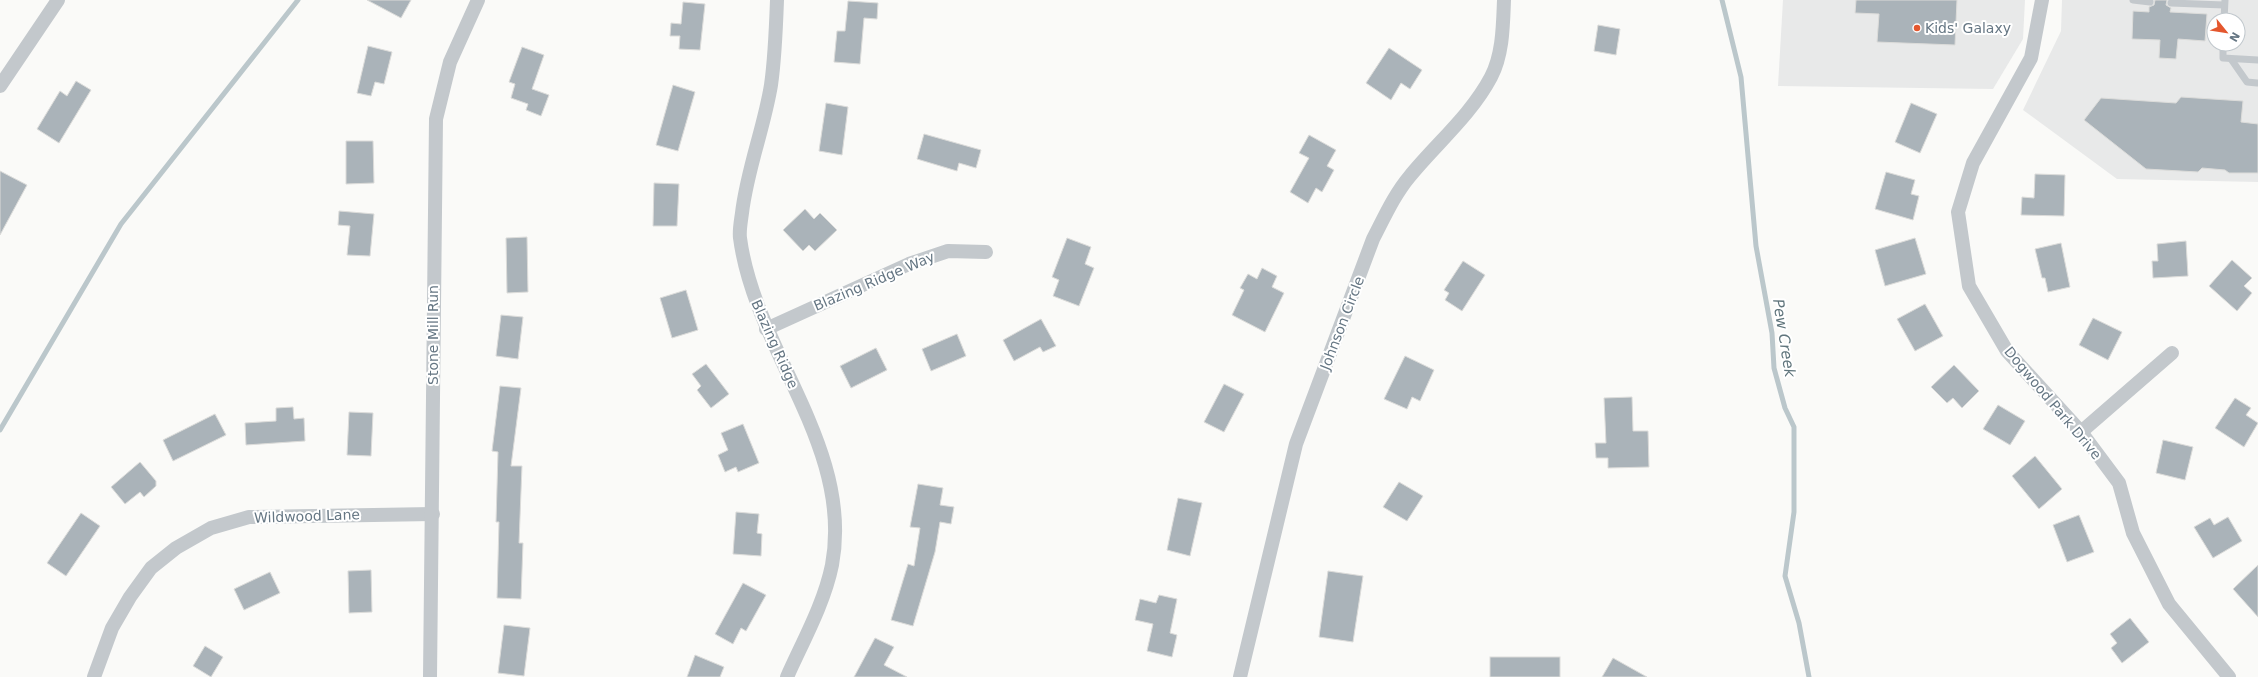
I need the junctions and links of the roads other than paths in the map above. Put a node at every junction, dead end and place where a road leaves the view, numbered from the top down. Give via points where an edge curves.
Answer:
1 (58, 0) edge
2 (478, 0) edge
3 (777, 0) edge
4 (1504, 0) edge
5 (2042, 0) edge
6 (2133, 0) edge
7 (2150, 2) dead end
8 (2225, 2) edge
9 (2171, 3) dead end
10 (2224, 12) edge
11 (2223, 52) edge
12 (2231, 59) junction
13 (2258, 60) edge
14 (2257, 83) dead end
15 (0, 86) edge
16 (986, 252) dead end
17 (766, 329) junction
18 (2172, 353) dead end
19 (2081, 432) junction
20 (433, 514) junction
21 (94, 677) edge
22 (430, 677) edge
23 (787, 677) edge
24 (1240, 677) edge
25 (2229, 677) edge

1 - 15 street
2 - 20 street, Stone Mill Run via 450,62 436,119
3 - 17 street, Blazing Ridge via 771,86 743,203 739,236 749,282
4 - 24 street, Johnson Circle via 1499,51 1491,76 1474,103 1408,178 1373,239 1296,444
5 - 19 street, Dogwood Park Drive via 2031,58 1973,163 1958,212 1969,286 2007,351
6 - 7 lane
8 - 9 lane
8 - 10 lane
11 - 12 lane via 2223,58
12 - 13 lane
12 - 14 lane via 2247,82
16 - 17 street, Blazing Ridge Way via 948,250 909,264
17 - 23 street, Blazing Ridge via 820,450 833,491 835,526 832,566 822,598
18 - 19 street
19 - 25 street, Dogwood Park Drive via 2119,483 2134,533 2169,604
20 - 21 street, Wildwood Lane via 249,517 211,528 176,548 151,568 112,628
20 - 22 street, Stone Mill Run

